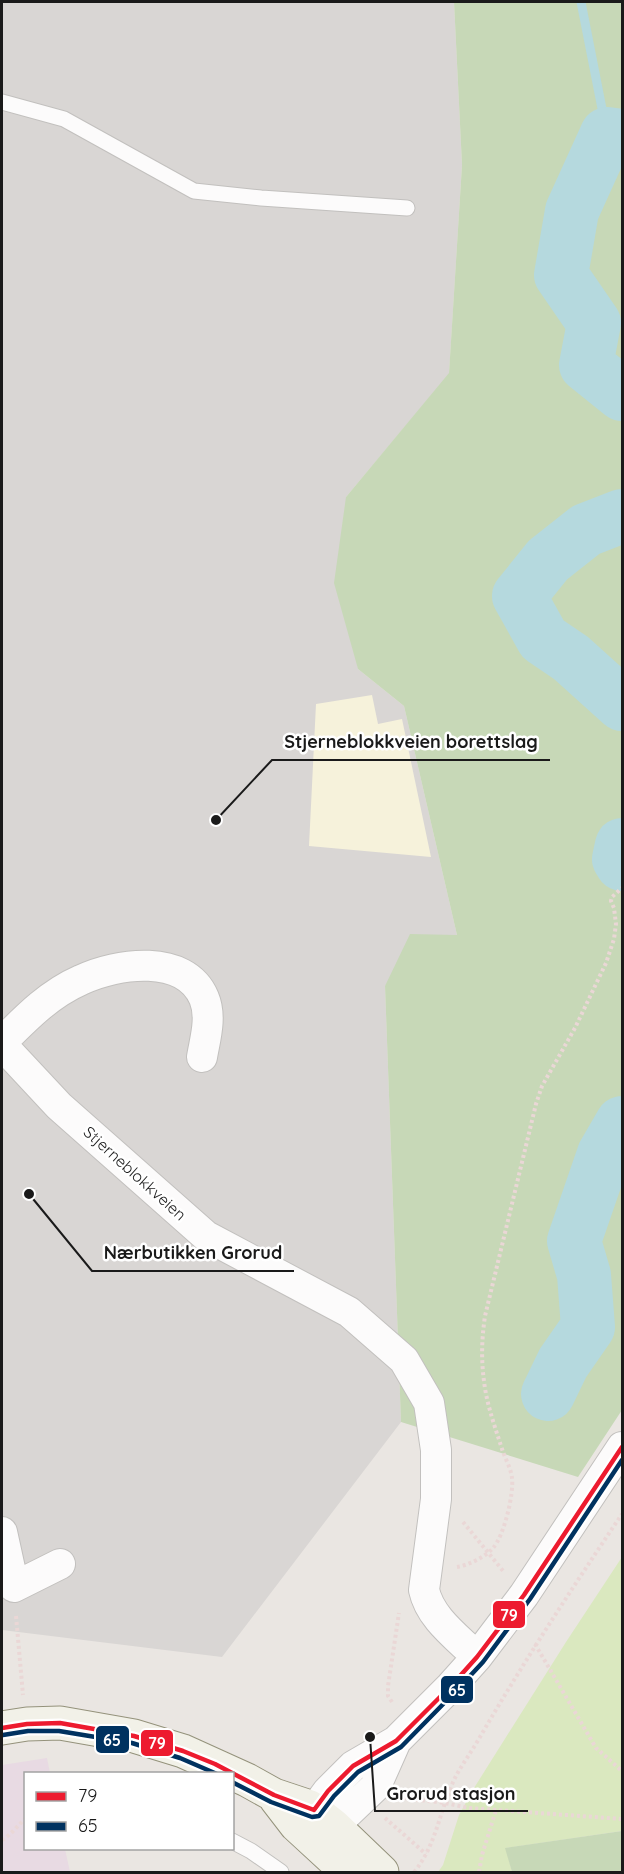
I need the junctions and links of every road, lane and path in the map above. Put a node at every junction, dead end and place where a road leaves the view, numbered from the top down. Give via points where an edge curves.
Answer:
1 (2, 102) edge
2 (407, 208) dead end
3 (622, 888) edge
4 (2, 1044) edge
5 (202, 1057) dead end
6 (622, 1447) edge
7 (436, 1499) junction
8 (622, 1514) edge
9 (2, 1532) edge
10 (488, 1553) junction
11 (60, 1564) dead end
12 (14, 1587) junction
13 (524, 1595) junction
14 (400, 1610) dead end
15 (536, 1644) junction
16 (477, 1657) junction
17 (23, 1702) dead end
18 (393, 1704) dead end
19 (2, 1728) edge
20 (229, 1772) edge
21 (622, 1772) edge
22 (234, 1774) edge
23 (399, 1797) dead end
24 (445, 1803) junction
25 (496, 1810) junction
26 (380, 1815) dead end
27 (622, 1819) edge
28 (24, 1820) edge
29 (319, 1824) junction
30 (2, 1840) edge
31 (234, 1842) edge
32 (426, 1854) junction
33 (281, 1872) edge
34 (346, 1872) edge
35 (382, 1872) edge
36 (413, 1872) edge
37 (479, 1872) edge

1 - 2 lane via 64,119 194,191
3 - 10 path via 611,901 616,924 606,963 536,1104 485,1316 482,1343 486,1395 512,1476 513,1495 495,1546
4 - 5 street via 42,1002 81,980 124,966 164,967 188,976 204,998 208,1018
4 - 7 street, Stjerneblokkveien via 59,1106 206,1236 349,1312 404,1360 429,1403 436,1450
6 - 13 street
7 - 10 path via 458,1516
7 - 16 street, Stjerneblokkveien via 424,1590 445,1626
8 - 15 path
9 - 12 street
10 - 13 path
11 - 12 street
12 - 17 path
13 - 16 street
14 - 18 path via 388,1686
15 - 21 path via 596,1748
15 - 24 path via 456,1777
16 - 29 street via 396,1741 353,1766 328,1791
19 - 20 main road via 60,1723 134,1736 183,1751
22 - 29 main road
23 - 24 path
24 - 25 path
24 - 32 path
25 - 27 path
25 - 37 path
26 - 32 path
28 - 30 path
29 - 34 main road
29 - 35 main road
31 - 33 lane
32 - 36 path

